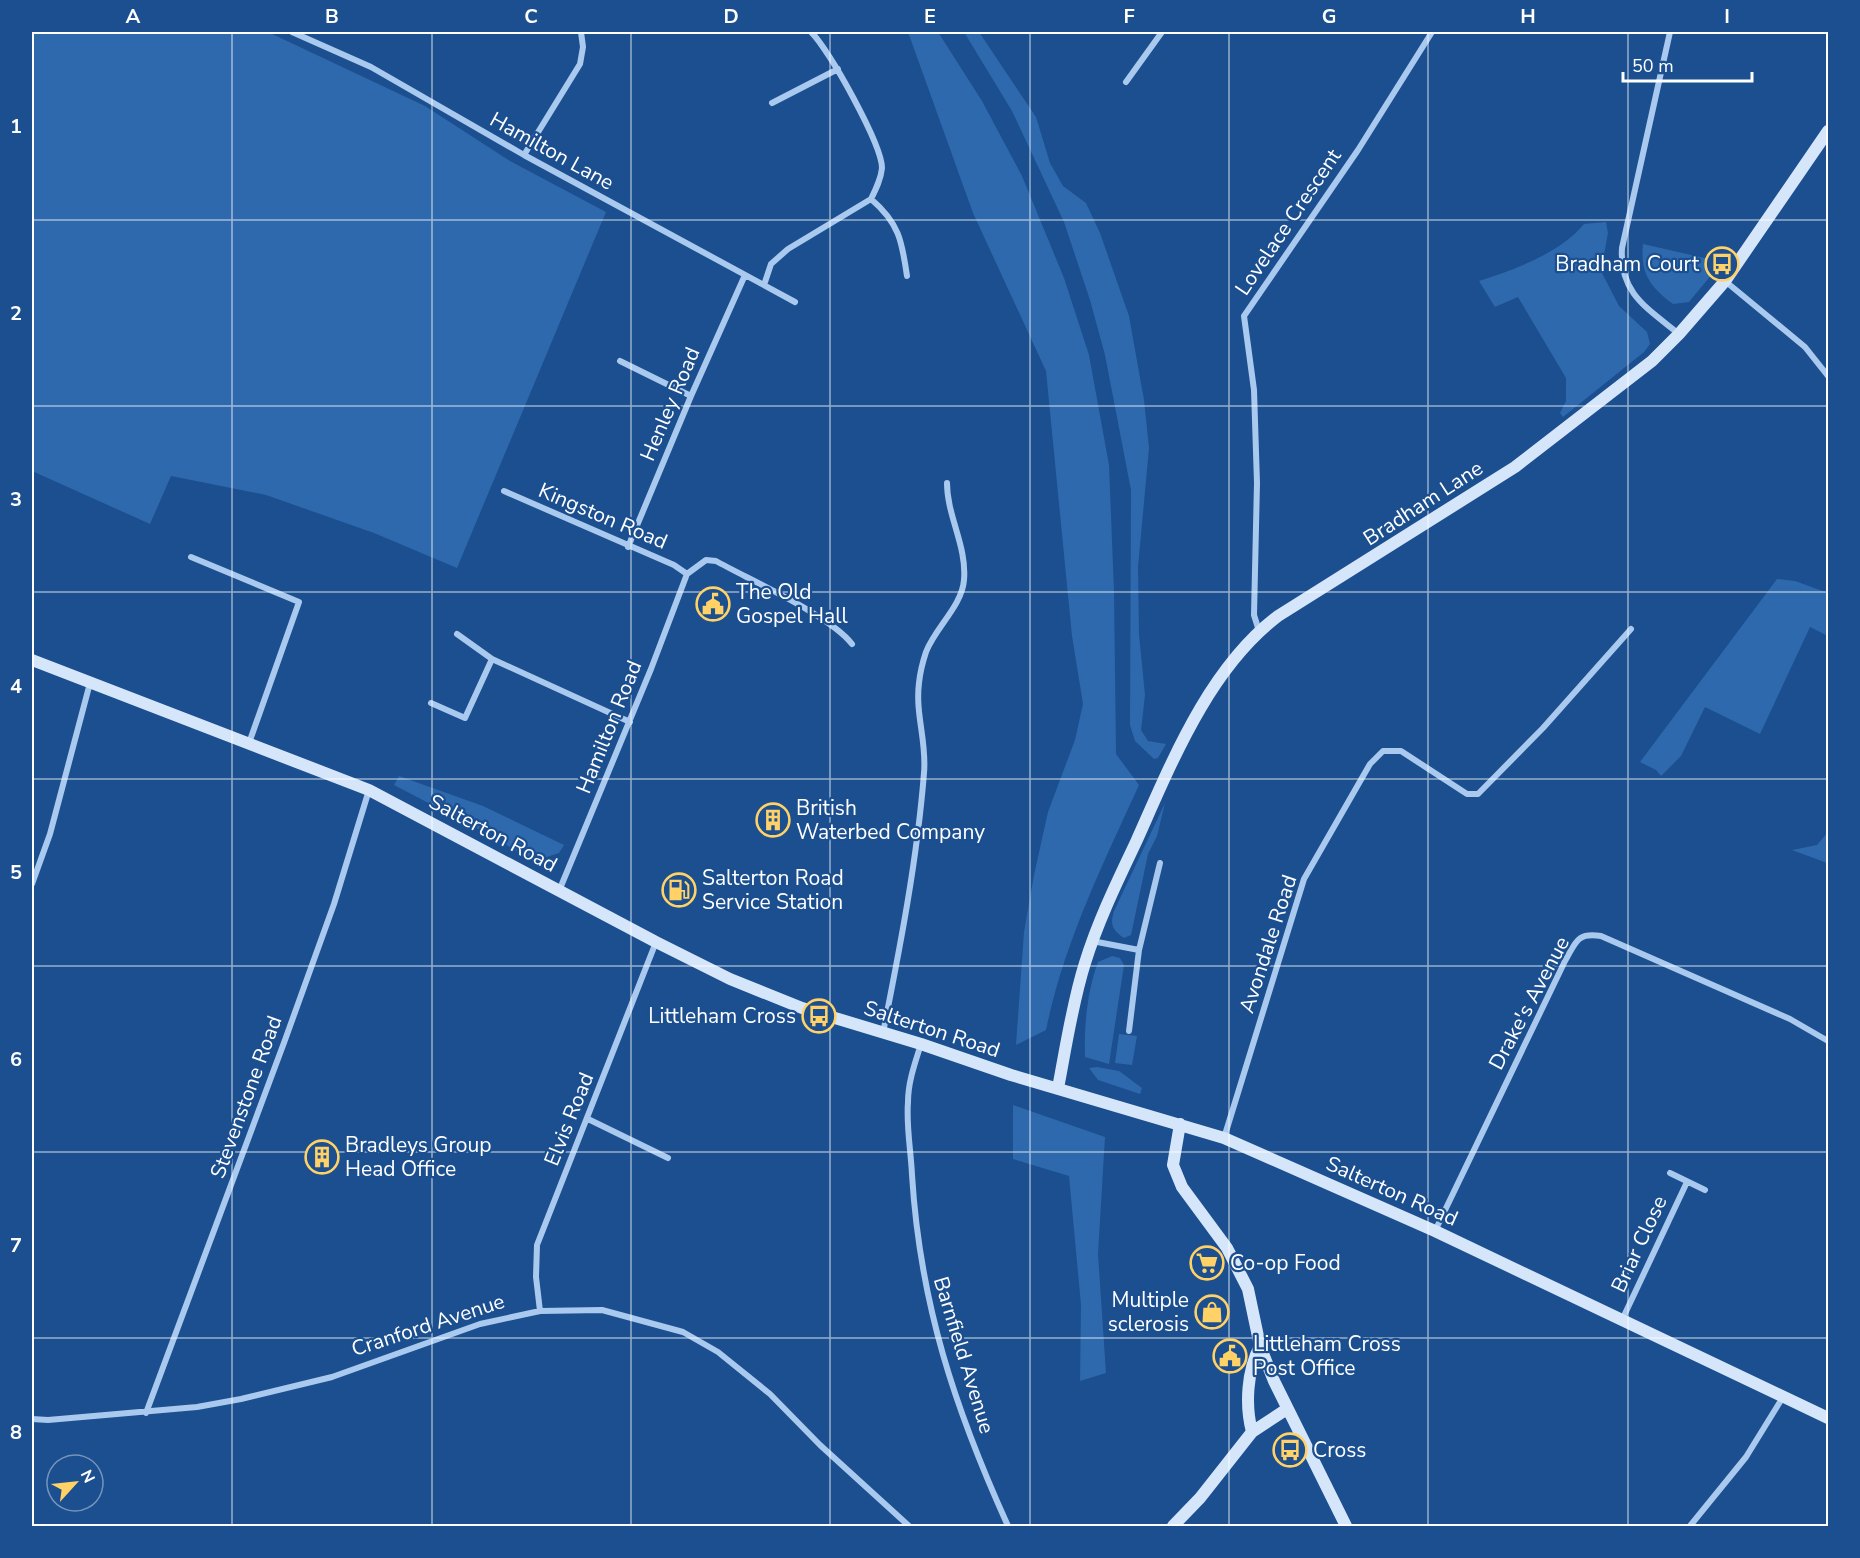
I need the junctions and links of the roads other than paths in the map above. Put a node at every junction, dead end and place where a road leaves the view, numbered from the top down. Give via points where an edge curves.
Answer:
1 (292, 32) edge
2 (581, 32) edge
3 (811, 32) edge
4 (1162, 32) edge
5 (1432, 32) edge
6 (1670, 32) edge
7 (838, 69) junction
8 (1126, 82) dead end
9 (772, 103) dead end
10 (1828, 131) edge
11 (524, 155) junction
12 (871, 199) junction
13 (745, 275) junction
14 (907, 276) dead end
15 (1725, 281) junction
16 (764, 285) junction
17 (795, 303) dead end
18 (1679, 334) junction
19 (620, 361) dead end
20 (1828, 376) edge
21 (691, 396) junction
22 (947, 483) dead end
23 (504, 491) dead end
24 (628, 547) junction
25 (191, 557) dead end
26 (687, 574) junction
27 (1631, 629) dead end
28 (1259, 631) junction
29 (457, 634) dead end
30 (852, 644) dead end
31 (492, 659) junction
32 (32, 660) edge
33 (90, 683) junction
34 (431, 703) dead end
35 (630, 722) junction
36 (249, 744) junction
37 (369, 790) junction
38 (1160, 863) dead end
39 (32, 884) edge
40 (559, 891) junction
41 (1092, 941) junction
42 (656, 942) junction
43 (1139, 950) junction
44 (1129, 1031) dead end
45 (883, 1034) junction
46 (1828, 1041) edge
47 (921, 1044) junction
48 (1058, 1088) junction
49 (588, 1119) junction
50 (1180, 1124) junction
51 (1224, 1138) junction
52 (668, 1158) dead end
53 (1670, 1173) dead end
54 (1687, 1182) junction
55 (1705, 1190) dead end
56 (1435, 1231) junction
57 (540, 1311) junction
58 (1622, 1320) junction
59 (1260, 1346) junction
60 (1783, 1397) junction
61 (1287, 1409) junction
62 (146, 1413) junction
63 (1828, 1418) edge
64 (32, 1419) edge
65 (1252, 1432) junction
66 (909, 1527) edge
67 (1008, 1527) edge
68 (1173, 1527) edge
69 (1346, 1527) edge
70 (1690, 1527) edge

1 - 11 street, Hamilton Lane via 371,67
2 - 11 street via 580,64
3 - 7 street
4 - 8 street
5 - 28 street, Lovelace Crescent via 1358,150 1244,316 1254,390 1254,615
6 - 18 street via 1621,263 1631,291
7 - 9 street
7 - 12 street via 882,166
10 - 15 street, Bradham Lane
11 - 13 street, Hamilton Lane
12 - 14 street via 888,213 894,224
12 - 16 street via 788,249 771,264
13 - 16 street, Hamilton Lane
13 - 21 street, Henley Road
15 - 18 street, Bradham Lane
15 - 20 street via 1805,347
16 - 17 street, Hamilton Lane
18 - 28 street, Bradham Lane via 1620,386 1515,467
19 - 21 street
21 - 24 street, Henley Road
22 - 45 street via 947,502 964,562 964,583 926,651 919,682 917,716 925,750 913,880
23 - 24 street, Kingston Road
24 - 26 street, Kingston Road
25 - 36 street via 299,602
26 - 30 street via 706,560 716,561 843,632
26 - 35 street, Hamilton Road
27 - 51 street, Avondale Road via 1478,794 1467,794 1401,751 1383,751 1370,764 1304,879
28 - 41 street, Bradham Lane via 1218,678 1191,728 1156,796
29 - 31 street
31 - 34 street via 465,718
31 - 35 street
32 - 33 street, Salterton Road
33 - 36 street, Salterton Road
33 - 39 street via 50,834
35 - 40 street, Hamilton Road
36 - 37 street, Salterton Road
37 - 40 street, Salterton Road
37 - 62 street, Stevenstone Road via 334,904
38 - 43 street
40 - 42 street, Salterton Road
41 - 43 street
41 - 48 street, Bradham Lane
42 - 45 street, Salterton Road via 730,979
42 - 49 street, Elvis Road
43 - 44 street
45 - 47 street, Salterton Road
46 - 56 street, Drake's Avenue via 1790,1019 1601,936 1588,934 1578,939
47 - 48 street, Salterton Road
47 - 67 street, Barnfield Avenue via 908,1102 921,1270 934,1329 962,1415
48 - 50 street, Salterton Road
49 - 52 street
49 - 57 street, Elvis Road via 537,1245
50 - 51 street, Salterton Road
50 - 59 street via 1173,1165 1182,1186 1227,1248 1248,1289
51 - 56 street, Salterton Road
53 - 54 street, Briar Close
54 - 55 street, Briar Close
54 - 58 street, Briar Close
56 - 58 street, Salterton Road
57 - 62 street, Cranford Avenue via 480,1324 310,1383 197,1407
57 - 66 street, Cranford Avenue via 602,1310 683,1332 718,1352 770,1394 820,1446
58 - 60 street, Salterton Road
59 - 61 street
59 - 65 street via 1253,1359 1248,1395
60 - 63 street, Salterton Road
60 - 70 street via 1746,1457
61 - 65 street
61 - 69 street
62 - 64 street, Cranford Avenue
65 - 68 street

